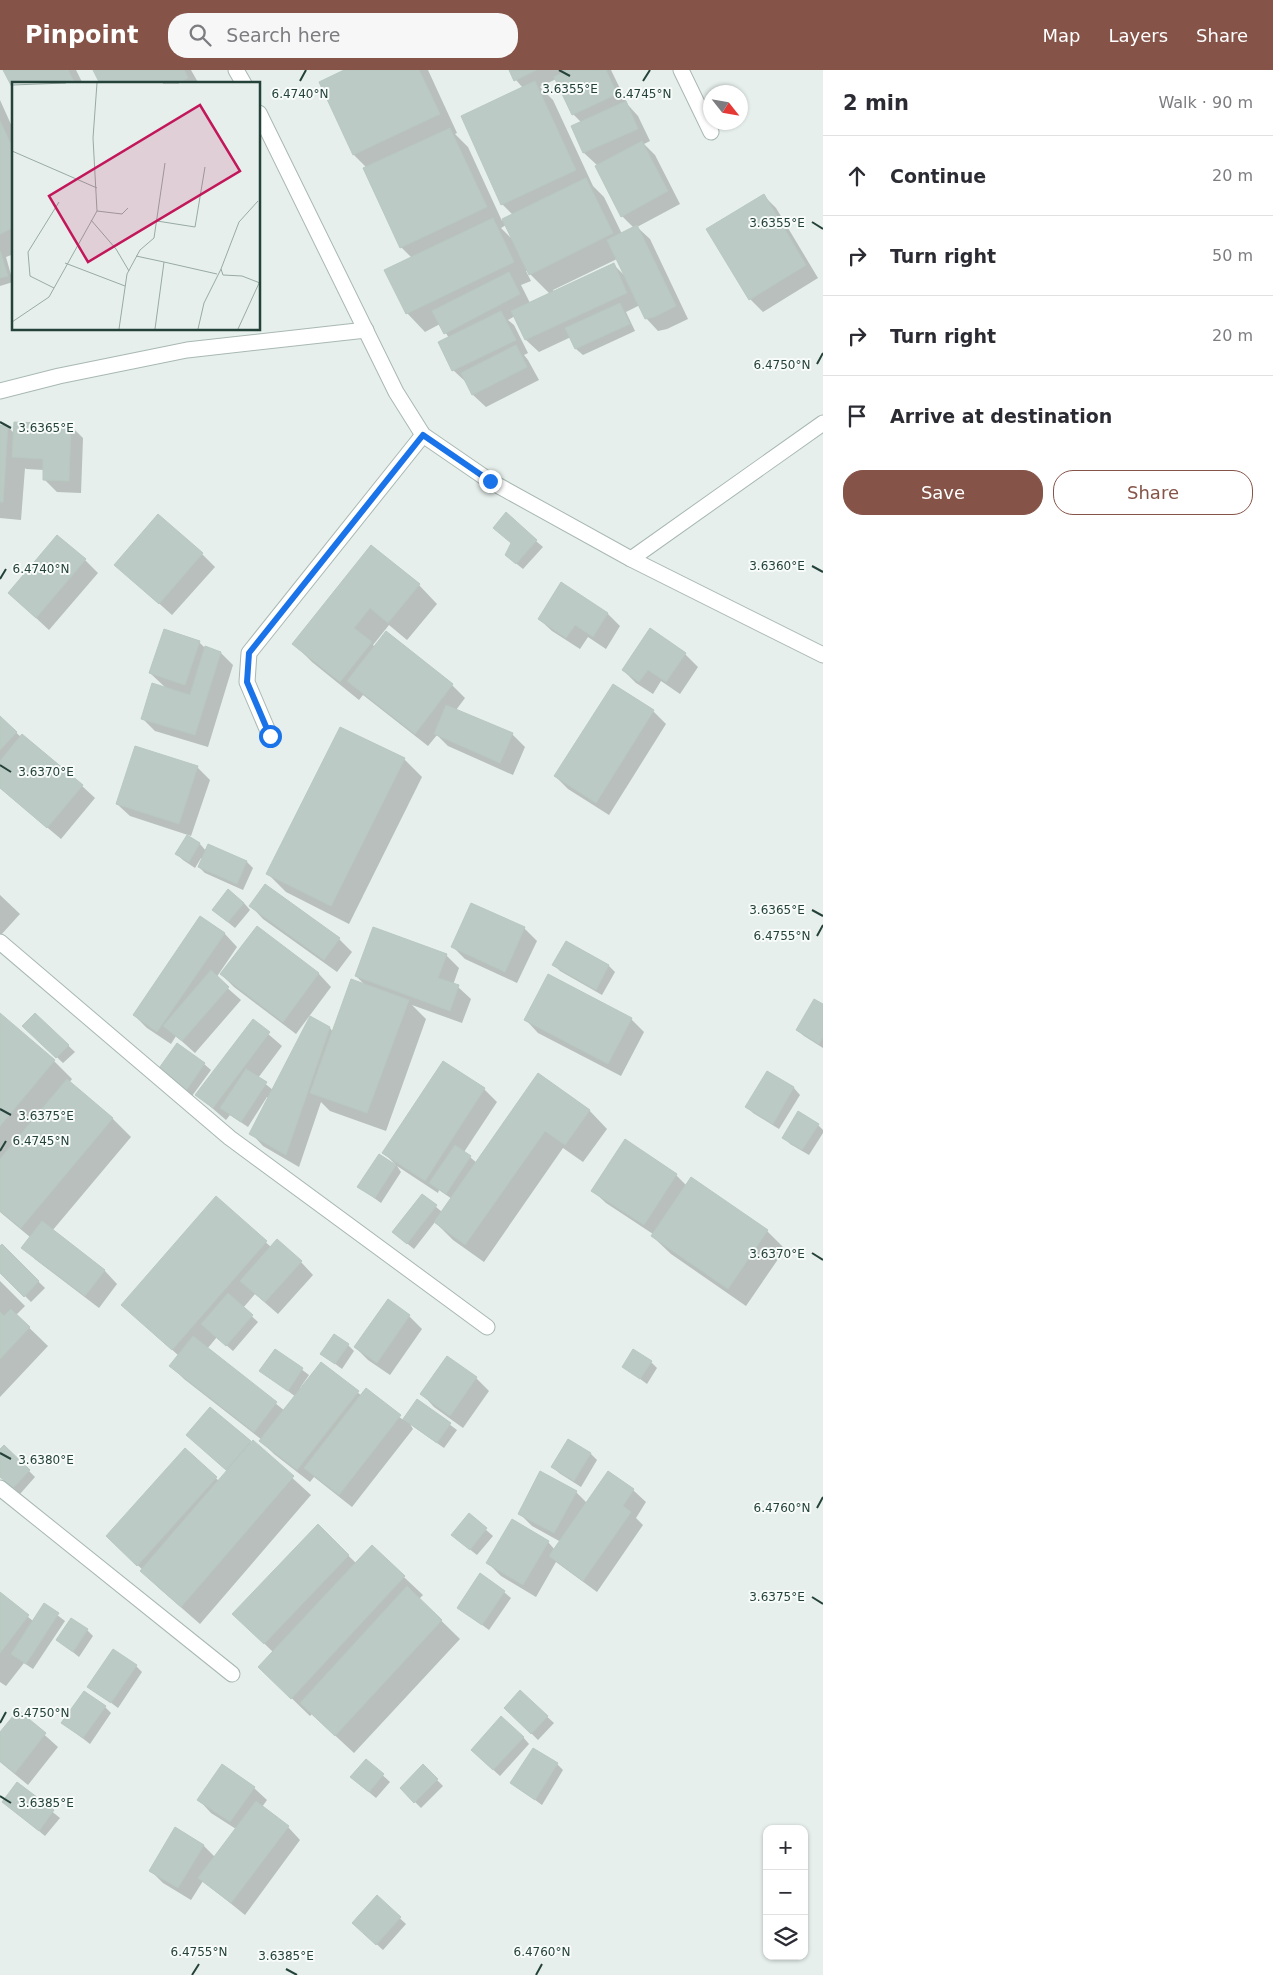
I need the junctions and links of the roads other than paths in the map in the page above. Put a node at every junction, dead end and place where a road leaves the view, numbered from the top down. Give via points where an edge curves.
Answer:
1 (236, 70) edge
2 (681, 70) edge
3 (243, 82) edge
4 (260, 115) edge
5 (711, 132) dead end
6 (366, 330) junction
7 (0, 391) edge
8 (823, 423) edge
9 (423, 435) junction
10 (631, 559) junction
11 (823, 655) edge
12 (270, 736) dead end
13 (0, 942) edge
14 (487, 1327) dead end
15 (0, 1488) edge
16 (232, 1674) dead end

1 - 3 street
2 - 5 street
4 - 6 street
6 - 7 street via 187,350
6 - 9 street via 396,392
8 - 10 street
9 - 10 street via 490,481
9 - 12 street via 249,653 247,682
10 - 11 street
13 - 14 street via 230,1138
15 - 16 street

